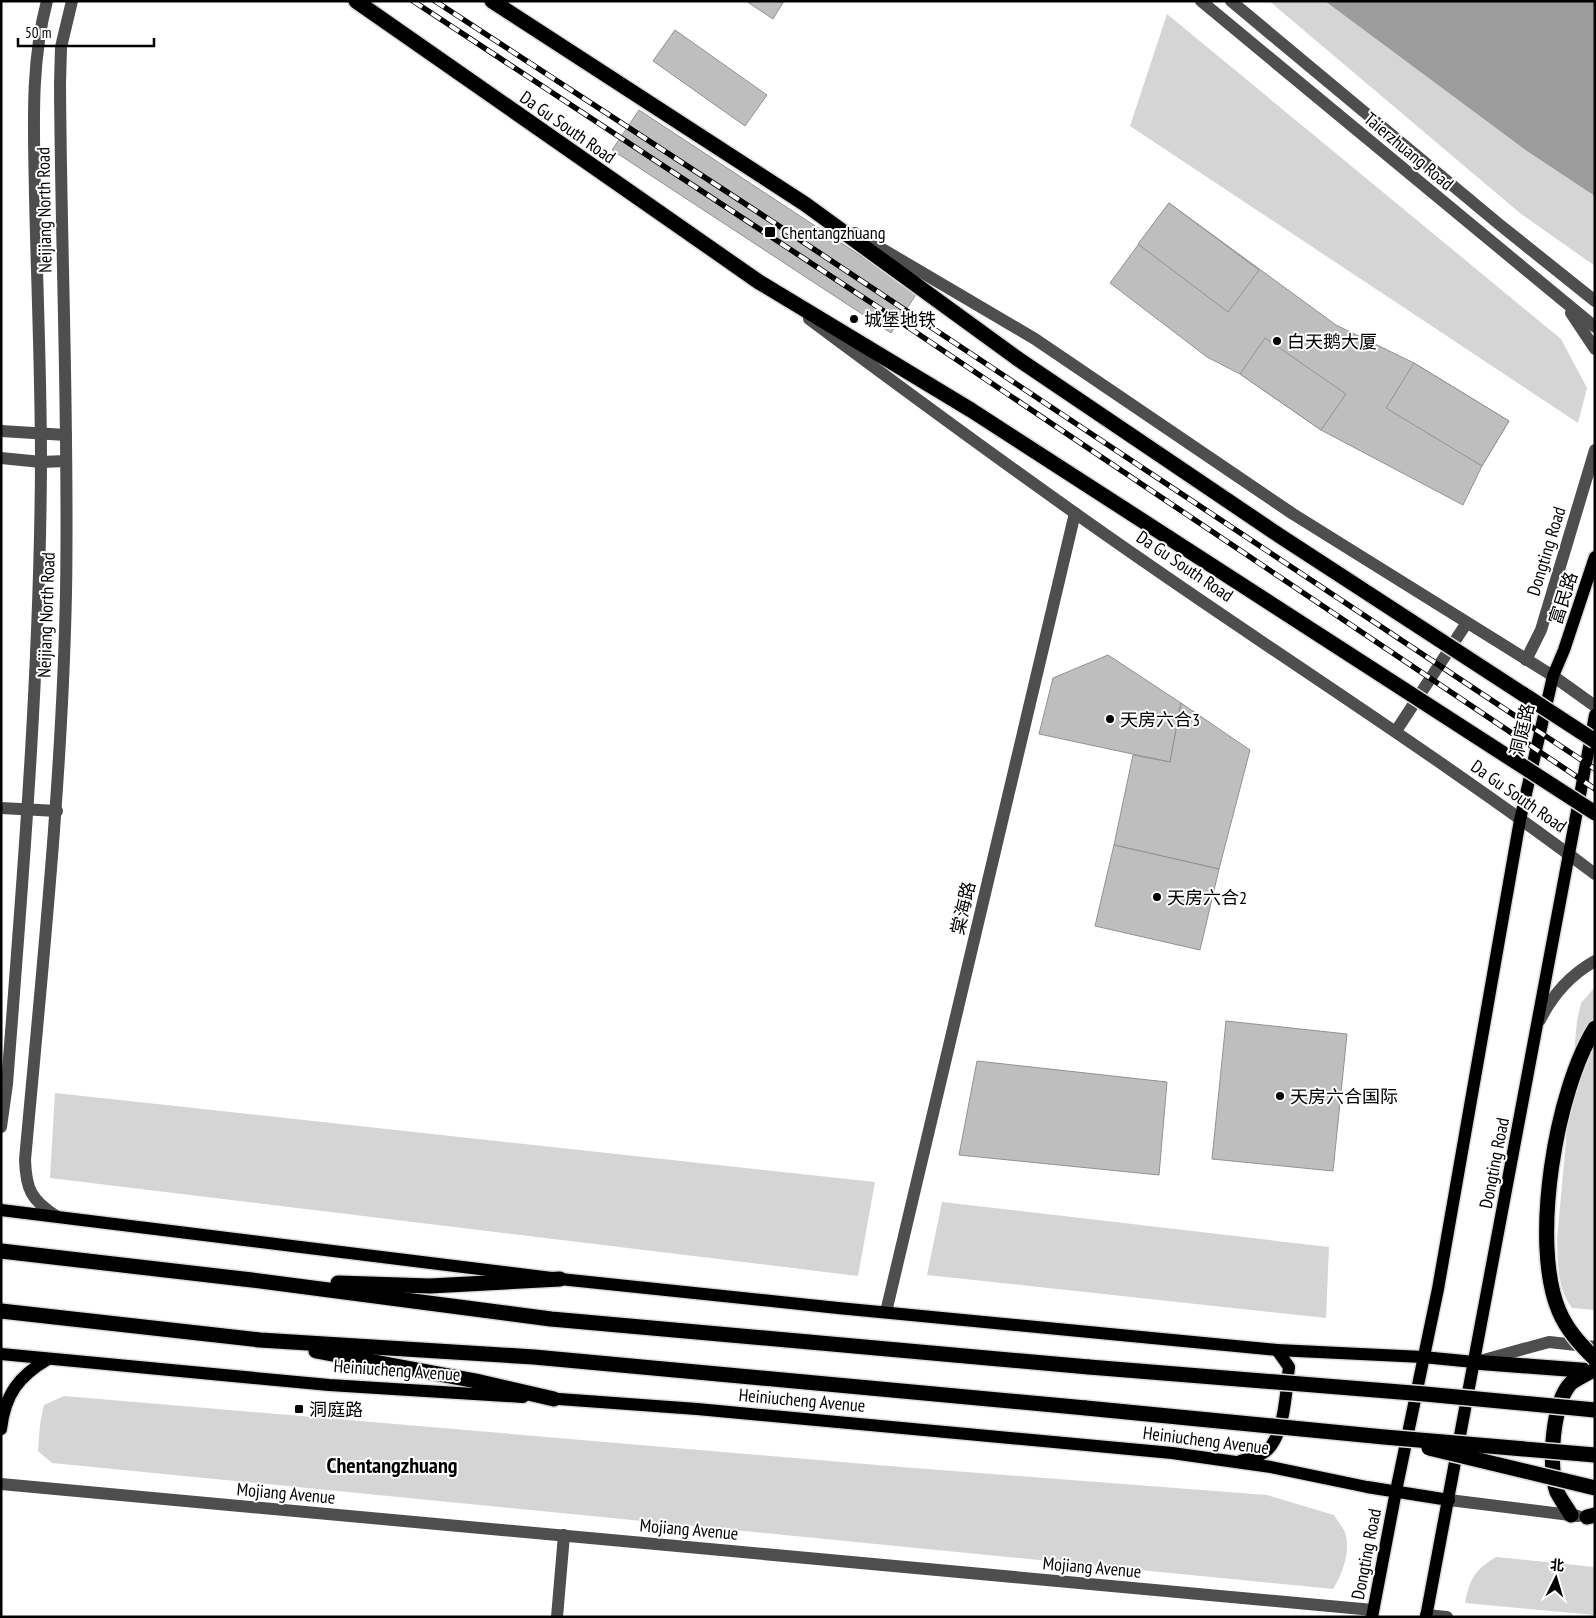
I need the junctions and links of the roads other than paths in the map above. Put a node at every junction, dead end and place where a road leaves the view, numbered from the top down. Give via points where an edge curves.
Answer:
1 (47, 1) edge
2 (72, 1) edge
3 (356, 1) edge
4 (492, 1) edge
5 (1201, 1) edge
6 (1231, 1) edge
7 (805, 204) junction
8 (759, 282) junction
9 (1595, 301) edge
10 (1566, 305) junction
11 (1595, 327) edge
12 (1595, 349) edge
13 (1, 431) edge
14 (40, 434) junction
15 (66, 435) junction
16 (1595, 450) edge
17 (1, 458) edge
18 (66, 461) junction
19 (41, 462) junction
20 (1074, 512) junction
21 (1595, 556) edge
22 (1466, 624) junction
23 (1564, 650) joint
24 (1526, 660) junction
25 (1553, 676) junction
26 (1595, 706) edge
27 (1595, 715) edge
28 (1396, 730) junction
29 (1595, 741) edge
30 (1, 808) edge
31 (28, 811) junction
32 (57, 812) junction
33 (1595, 813) edge
34 (1520, 820) junction
35 (1568, 854) junction
36 (1595, 874) edge
37 (1595, 961) edge
38 (1538, 1022) junction
39 (1595, 1028) edge
40 (1, 1127) edge
41 (1, 1210) edge
42 (56, 1216) junction
43 (1, 1251) edge
44 (560, 1279) junction
45 (252, 1280) junction
46 (1, 1311) edge
47 (886, 1312) junction
48 (260, 1340) junction
49 (1595, 1347) edge
50 (1277, 1350) junction
51 (1, 1354) edge
52 (1423, 1357) junction
53 (48, 1359) junction
54 (1474, 1362) junction
55 (1594, 1367) edge
56 (554, 1399) junction
57 (1595, 1410) edge
58 (1, 1429) edge
59 (1384, 1437) junction
60 (1595, 1455) edge
61 (1238, 1462) junction
62 (1, 1484) edge
63 (1595, 1488) edge
64 (1396, 1490) junction
65 (1449, 1500) junction
66 (1571, 1515) junction
67 (1592, 1517) edge
68 (564, 1535) junction
69 (1373, 1614) edge
70 (1426, 1616) edge
71 (557, 1617) edge
72 (1447, 1617) edge

1 - 14 street, Neijiang North Road via 33,96
2 - 15 street, Neijiang North Road via 61,47 60,84
3 - 8 highway, Da Gu South Road
4 - 7 highway
5 - 10 street, Taierzhuang Road
6 - 9 street, Taierzhuang Road
7 - 22 street via 1035,339 1293,514
7 - 29 highway, bridge via 1018,359 1280,536
8 - 20 street, Da Gu South Road
8 - 33 highway, Da Gu South Road, bridge via 971,410
10 - 11 street, Taierzhuang Road
10 - 12 street
13 - 14 street
14 - 15 street
14 - 19 street, Neijiang North Road
15 - 18 street, Neijiang North Road
16 - 24 street, Dongting Road via 1541,630
17 - 19 street
18 - 19 street
18 - 32 street, Neijiang North Road via 66,595
19 - 31 street, Neijiang North Road
20 - 28 street, Da Gu South Road
20 - 47 street, 棠海路
21 - 23 main road, 富民路
22 - 24 street
22 - 28 street
23 - 25 main road, 洞庭路
24 - 25 street
25 - 26 street
25 - 34 main road, 洞庭路
27 - 35 main road, Dongting Road
28 - 34 street, Da Gu South Road
30 - 31 street
31 - 32 street
31 - 40 street, Neijiang North Road
32 - 42 street, Neijiang North Road via 25,1160 26,1179 33,1198
34 - 35 street, Da Gu South Road
34 - 52 main road, Dongting Road via 1438,1289
35 - 36 street, Da Gu South Road
35 - 38 main road, Dongting Road
37 - 38 street via 1566,982
38 - 54 main road, Dongting Road
39 - 55 highway, bridge via 1583,1048 1564,1104 1549,1194 1546,1252 1559,1310
41 - 42 main road
42 - 44 main road
43 - 45 highway
44 - 45 highway via 430,1286
44 - 47 main road
45 - 57 highway, bridge via 551,1319
46 - 48 highway, Heiniucheng Avenue
47 - 50 main road
48 - 56 highway
48 - 59 highway, Heiniucheng Avenue, bridge via 534,1356
49 - 54 street via 1549,1342
50 - 52 main road
50 - 61 main road via 1289,1367 1284,1410 1275,1442 1264,1453
51 - 53 main road, Heiniucheng Avenue
52 - 54 main road
52 - 64 main road, Dongting Road
53 - 56 main road, Heiniucheng Avenue via 329,1384
53 - 58 main road via 29,1370 16,1383 3,1413
54 - 55 highway
54 - 65 main road, Dongting Road
55 - 66 highway via 1571,1384 1554,1423 1553,1464 1557,1491
56 - 61 main road, Heiniucheng Avenue via 707,1410 1172,1453
59 - 60 highway, Heiniucheng Avenue, bridge
59 - 63 highway, bridge
61 - 64 main road, Heiniucheng Avenue
62 - 68 street, Mojiang Avenue
64 - 65 main road, Heiniucheng Avenue
64 - 69 main road, Dongting Road
65 - 66 street, Heiniucheng Avenue
65 - 70 main road, Dongting Road
66 - 67 street, Heiniucheng Avenue
68 - 69 street, Mojiang Avenue
68 - 71 street
70 - 72 street

